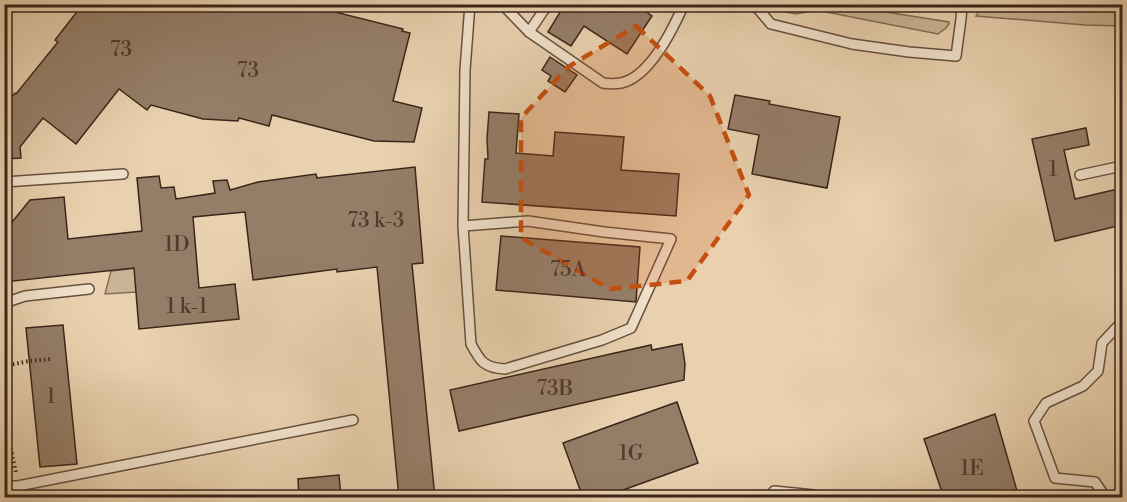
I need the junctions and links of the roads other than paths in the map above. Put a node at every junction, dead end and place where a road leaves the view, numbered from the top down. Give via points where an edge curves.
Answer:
1 (470, 4) edge
2 (502, 4) edge
3 (548, 4) edge
4 (684, 4) edge
5 (754, 4) edge
6 (962, 4) edge
7 (530, 32) junction
8 (1122, 166) edge
9 (123, 174) dead end
10 (1080, 175) dead end
11 (4, 182) edge
12 (464, 226) junction
13 (89, 289) dead end
14 (4, 303) edge
15 (1122, 326) edge
16 (353, 420) dead end
17 (4, 486) edge
18 (770, 498) edge
19 (817, 498) edge
20 (1106, 498) edge

1 - 12 lane via 465,70
2 - 7 lane
3 - 7 lane
4 - 7 lane via 671,33 655,55 642,71 623,83 603,83
5 - 6 lane via 771,24 852,44 956,56
8 - 10 lane
9 - 11 lane
12 - 12 lane via 471,344 491,368 505,369 631,328 671,239 528,221
13 - 14 lane via 25,296
15 - 20 lane via 1102,343 1098,371 1083,386 1046,403 1034,421 1055,478 1095,482
16 - 17 lane
18 - 19 lane via 774,491

